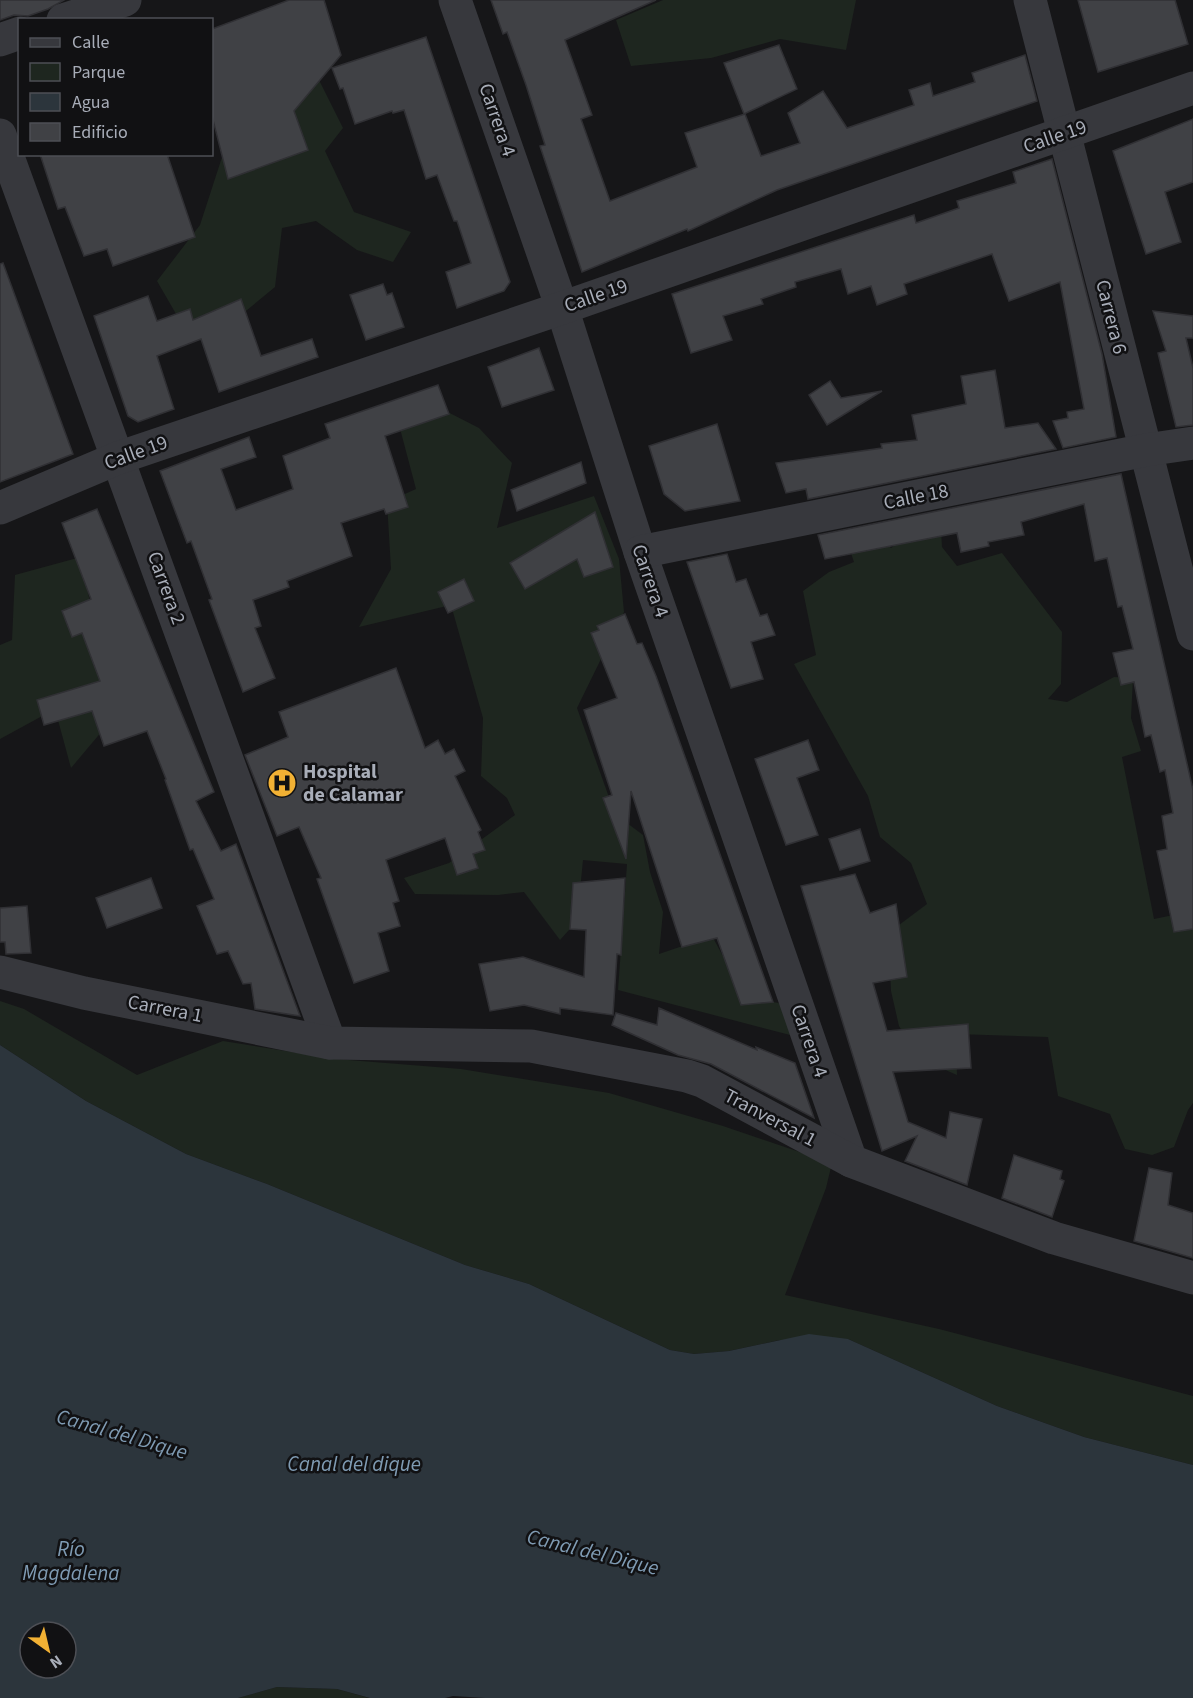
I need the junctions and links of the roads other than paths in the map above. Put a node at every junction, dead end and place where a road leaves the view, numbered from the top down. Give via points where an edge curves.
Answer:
1 (125, 0) edge
2 (455, 0) edge
3 (1030, 0) edge
4 (69, 18) edge
5 (18, 34) edge
6 (0, 40) edge
7 (1193, 88) edge
8 (1064, 134) junction
9 (0, 135) edge
10 (562, 308) junction
11 (1193, 443) edge
12 (1146, 450) junction
13 (118, 458) junction
14 (0, 508) edge
15 (640, 552) junction
16 (1193, 634) edge
17 (0, 972) edge
18 (330, 1042) junction
19 (851, 1161) junction
20 (1193, 1278) edge

1 - 4 street
2 - 10 street, Carrera 4
3 - 8 street, Carrera 6
5 - 6 street
7 - 8 street, Calle 19
8 - 10 street, Calle 19
8 - 12 street, Carrera 6
9 - 13 street, Carrera 2
10 - 13 street, Calle 19
10 - 15 street, Carrera 4
11 - 12 street, Calle 18
12 - 15 street, Calle 18
12 - 16 street, Carrera 6
13 - 14 street, Calle 19
13 - 18 street, Carrera 2
15 - 19 street, Carrera 4
17 - 18 street, Carrera 1 via 84,993
18 - 19 street, Tranversal 1 via 531,1046 687,1076
19 - 20 street, Tranversal 1 via 1054,1239

